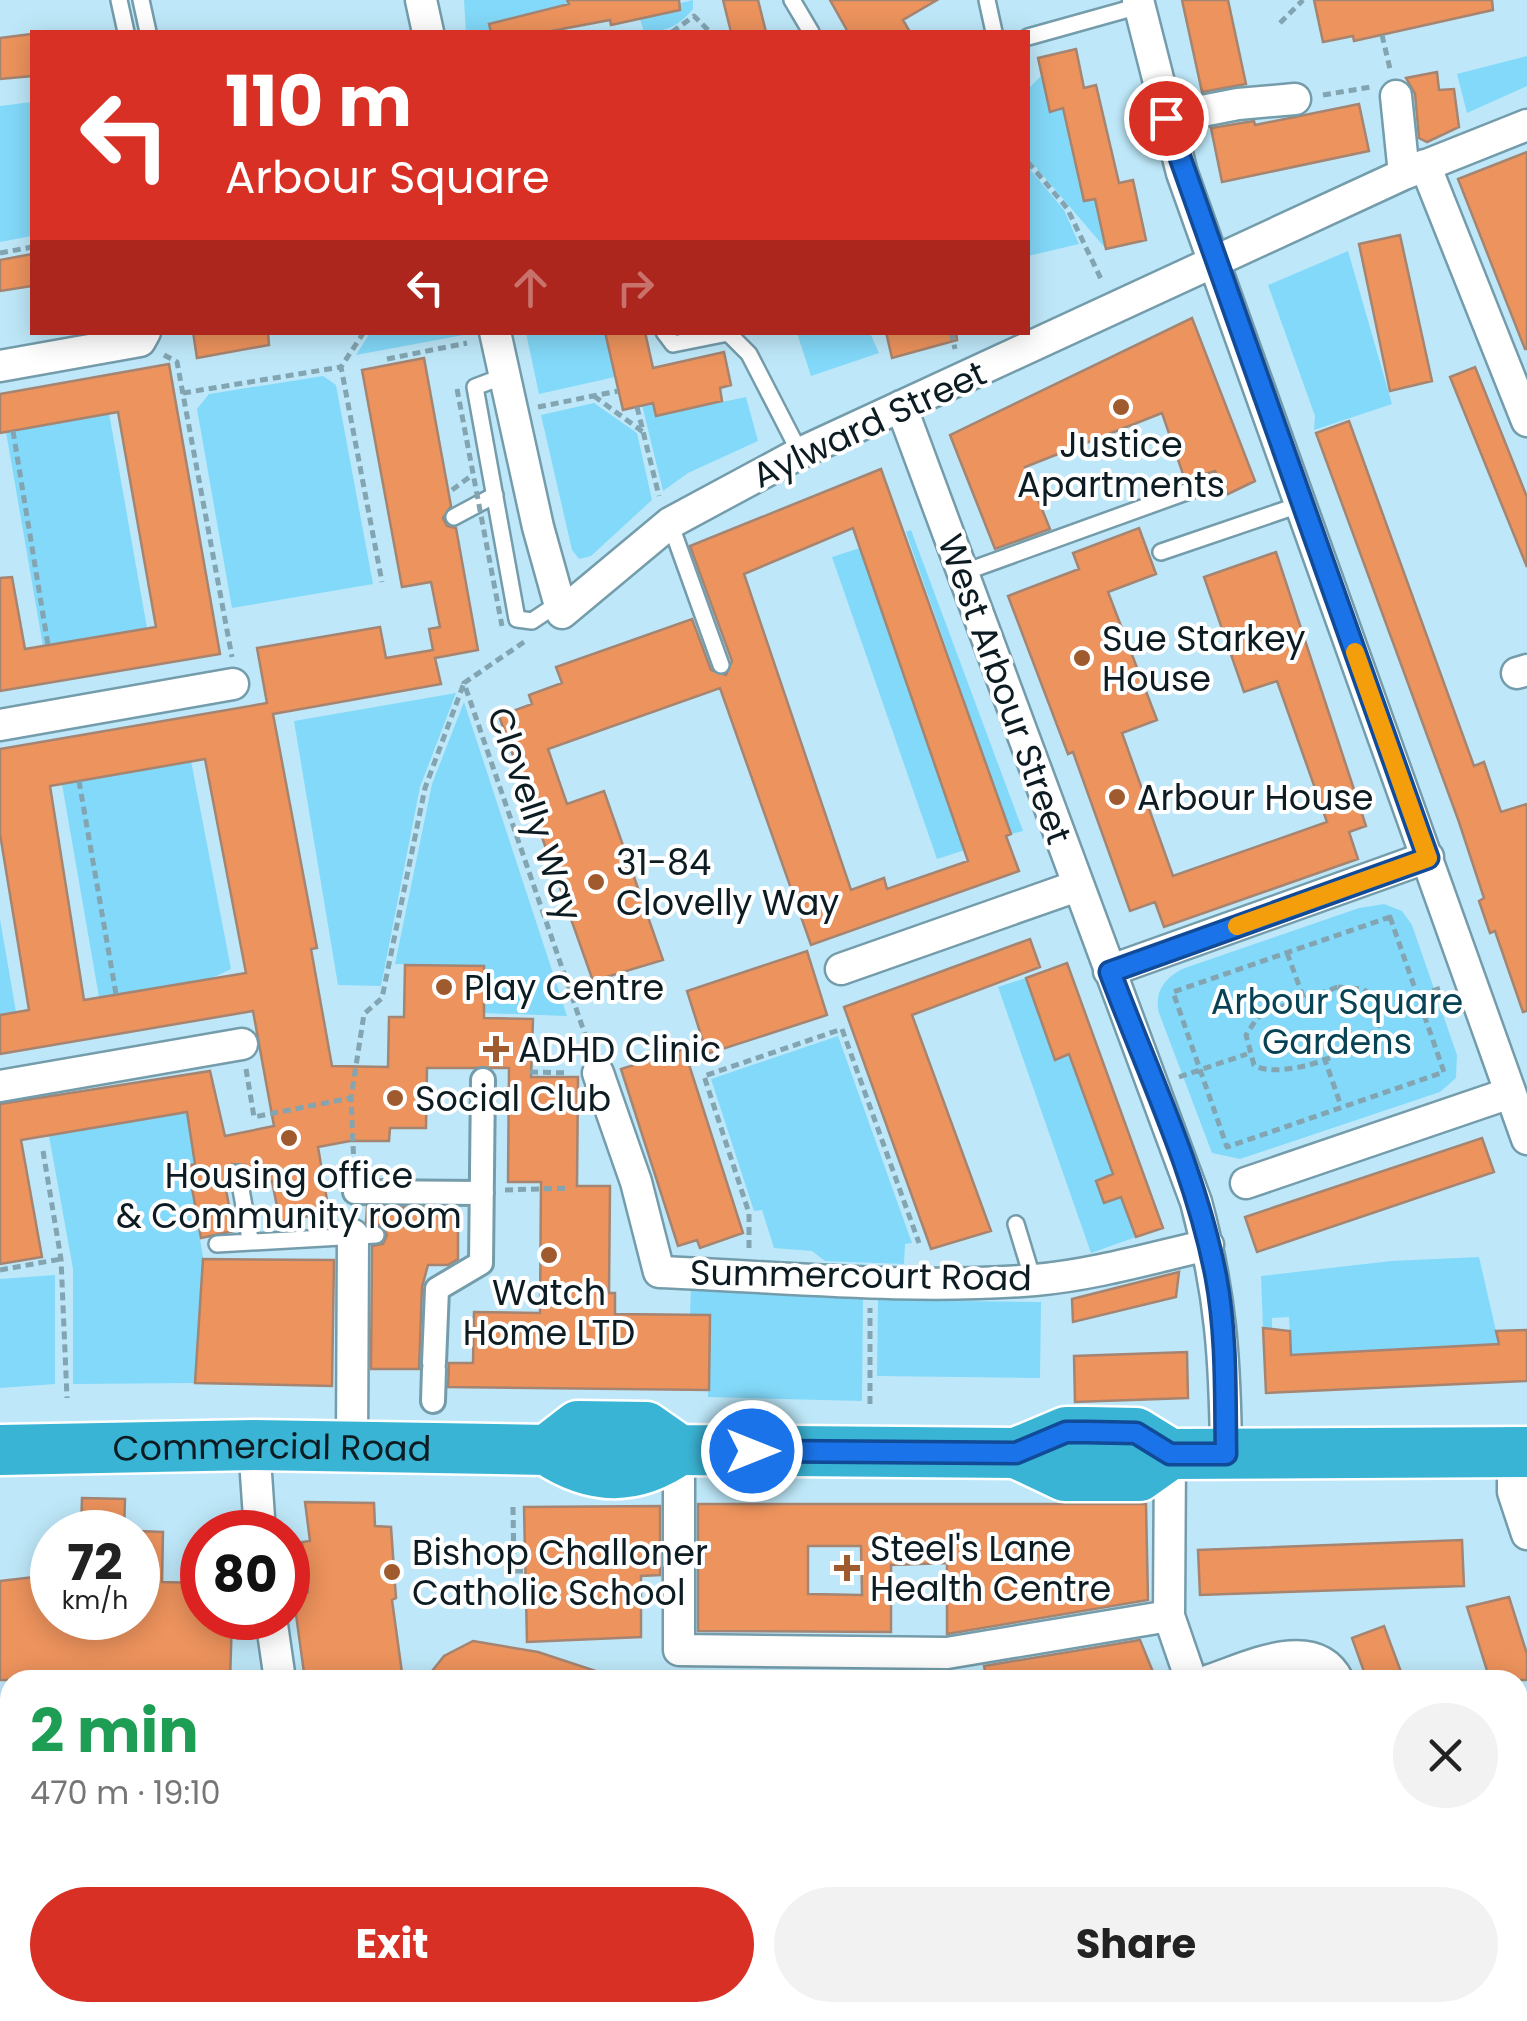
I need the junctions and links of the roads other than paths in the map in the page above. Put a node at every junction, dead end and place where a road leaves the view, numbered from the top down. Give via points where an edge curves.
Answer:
1 (119, 0) edge
2 (140, 0) edge
3 (421, 0) edge
4 (792, 0) edge
5 (987, 0) edge
6 (1139, 3) edge
7 (126, 30) edge
8 (148, 30) edge
9 (428, 30) edge
10 (810, 30) edge
11 (994, 30) edge
12 (1030, 35) edge
13 (1388, 91) road end
14 (1295, 99) road end
15 (1166, 118) junction
16 (1527, 125) edge
17 (1414, 170) junction
18 (1217, 263) junction
19 (496, 335) edge
20 (666, 335) edge
21 (718, 335) edge
22 (730, 335) edge
23 (143, 337) edge
24 (0, 366) edge
25 (504, 376) junction
26 (901, 406) junction
27 (1527, 422) edge
28 (800, 453) junction
29 (1200, 487) dead end
30 (495, 495) junction
31 (1302, 504) junction
32 (454, 517) dead end
33 (669, 524) junction
34 (1161, 552) dead end
35 (962, 573) junction
36 (560, 608) junction
37 (720, 664) dead end
38 (233, 684) road end
39 (0, 724) edge
40 (1428, 858) junction
41 (1077, 886) junction
42 (841, 969) dead end
43 (1110, 972) junction
44 (242, 1044) road end
45 (598, 1074) road end
46 (483, 1080) dead end
47 (1510, 1080) junction
48 (0, 1086) edge
49 (1527, 1139) edge
50 (238, 1173) dead end
51 (1246, 1183) dead end
52 (355, 1192) road end
53 (482, 1193) junction
54 (1016, 1224) dead end
55 (365, 1235) joint
56 (250, 1240) junction
57 (217, 1244) dead end
58 (1208, 1245) junction
59 (1033, 1280) junction
60 (433, 1400) dead end
61 (254, 1445) junction
62 (352, 1446) junction
63 (0, 1450) edge
64 (679, 1450) junction
65 (1520, 1453) edge
66 (1170, 1454) junction
67 (1226, 1454) junction
68 (258, 1510) edge
69 (1527, 1534) edge
70 (1169, 1616) junction
71 (274, 1640) edge
72 (279, 1670) edge
73 (1188, 1670) edge
74 (1247, 1670) edge
75 (1330, 1670) edge

1 - 7 lane
2 - 8 lane
3 - 9 street
4 - 10 lane
5 - 11 lane
6 - 12 lane
6 - 15 street
13 - 17 street
14 - 15 street
15 - 18 street
16 - 17 street, Aylward Street
17 - 18 street, Aylward Street
17 - 27 street
18 - 26 street, Aylward Street
18 - 31 street
19 - 25 street
20 - 21 lane via 673,344
22 - 28 lane via 749,354
23 - 24 street
25 - 30 lane via 475,387
25 - 36 street
26 - 28 street, Aylward Street
26 - 35 street, West Arbour Street
28 - 33 street, Aylward Street
29 - 35 lane
30 - 32 lane
30 - 36 lane via 517,619 532,621
31 - 34 lane
31 - 40 street
33 - 36 street, Aylward Street
33 - 37 lane
35 - 41 street, West Arbour Street
38 - 39 street
40 - 43 street
40 - 47 street
41 - 42 street
41 - 43 street, West Arbour Street
43 - 58 street, West Arbour Street
44 - 48 street
45 - 59 street, Summercourt Road via 659,1272
46 - 53 street
47 - 49 street
47 - 51 street
50 - 56 lane
52 - 53 street
53 - 60 street via 481,1263 437,1289
54 - 59 lane
55 - 56 lane
55 - 62 street
56 - 57 lane
58 - 59 street, Summercourt Road
58 - 67 street, West Arbour Street via 1224,1341
61 - 62 highway, Commercial Road
61 - 63 highway, Commercial Road
61 - 68 street
62 - 64 highway, Commercial Road via 547,1450 578,1426 646,1428
64 - 66 highway, Commercial Road via 1016,1453 1066,1432 1086,1432 1136,1433
64 - 70 street via 680,1650 947,1653
65 - 67 highway, Commercial Road
65 - 69 street via 1513,1492
66 - 67 highway, Commercial Road
66 - 70 street
70 - 73 street
71 - 72 street
74 - 75 street via 1302,1655

